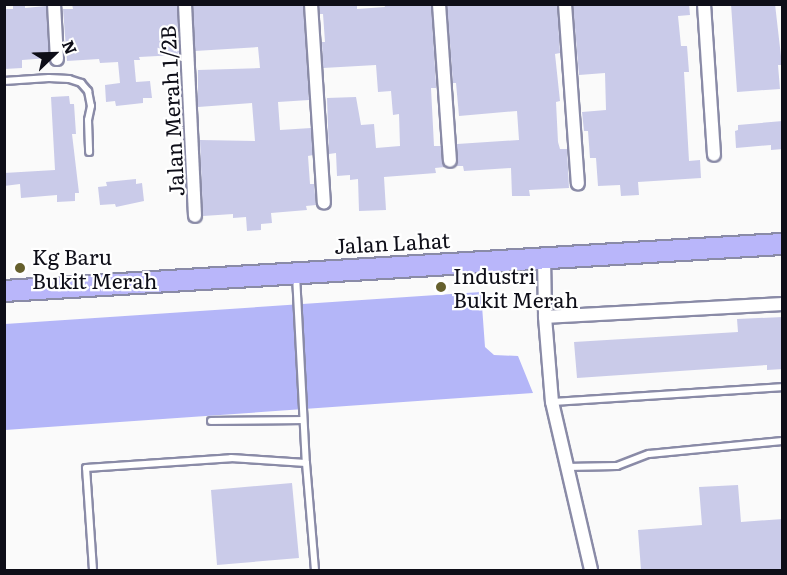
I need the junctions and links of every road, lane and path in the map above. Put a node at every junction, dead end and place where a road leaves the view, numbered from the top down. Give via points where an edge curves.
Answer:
1 (54, 4) edge
2 (185, 4) edge
3 (311, 4) edge
4 (439, 4) edge
5 (566, 4) edge
6 (704, 4) edge
7 (57, 60) dead end
8 (4, 81) edge
9 (89, 153) dead end
10 (714, 155) dead end
11 (450, 161) dead end
12 (578, 184) dead end
13 (324, 203) dead end
14 (195, 216) dead end
15 (783, 244) edge
16 (544, 257) junction
17 (296, 272) junction
18 (4, 291) edge
19 (783, 304) edge
20 (545, 317) junction
21 (783, 387) edge
22 (552, 402) junction
23 (303, 420) junction
24 (211, 421) dead end
25 (783, 441) edge
26 (306, 463) junction
27 (566, 467) junction
28 (93, 570) edge
29 (315, 570) edge
30 (591, 570) edge

1 - 7 street
2 - 14 street, Jalan Merah 1/2B
3 - 13 street
4 - 11 street
5 - 12 street
6 - 10 street
8 - 9 lane via 49,78 81,83 88,91 91,106
15 - 16 main road, Jalan Lahat
16 - 17 main road, Jalan Lahat
16 - 20 street
17 - 18 main road, Jalan Lahat
17 - 23 lane
19 - 20 street
20 - 22 street
21 - 22 lane
22 - 27 street
23 - 24 lane
23 - 26 lane
25 - 27 lane via 649,454 617,466
26 - 28 lane via 231,459 86,468
26 - 29 lane
27 - 30 street

